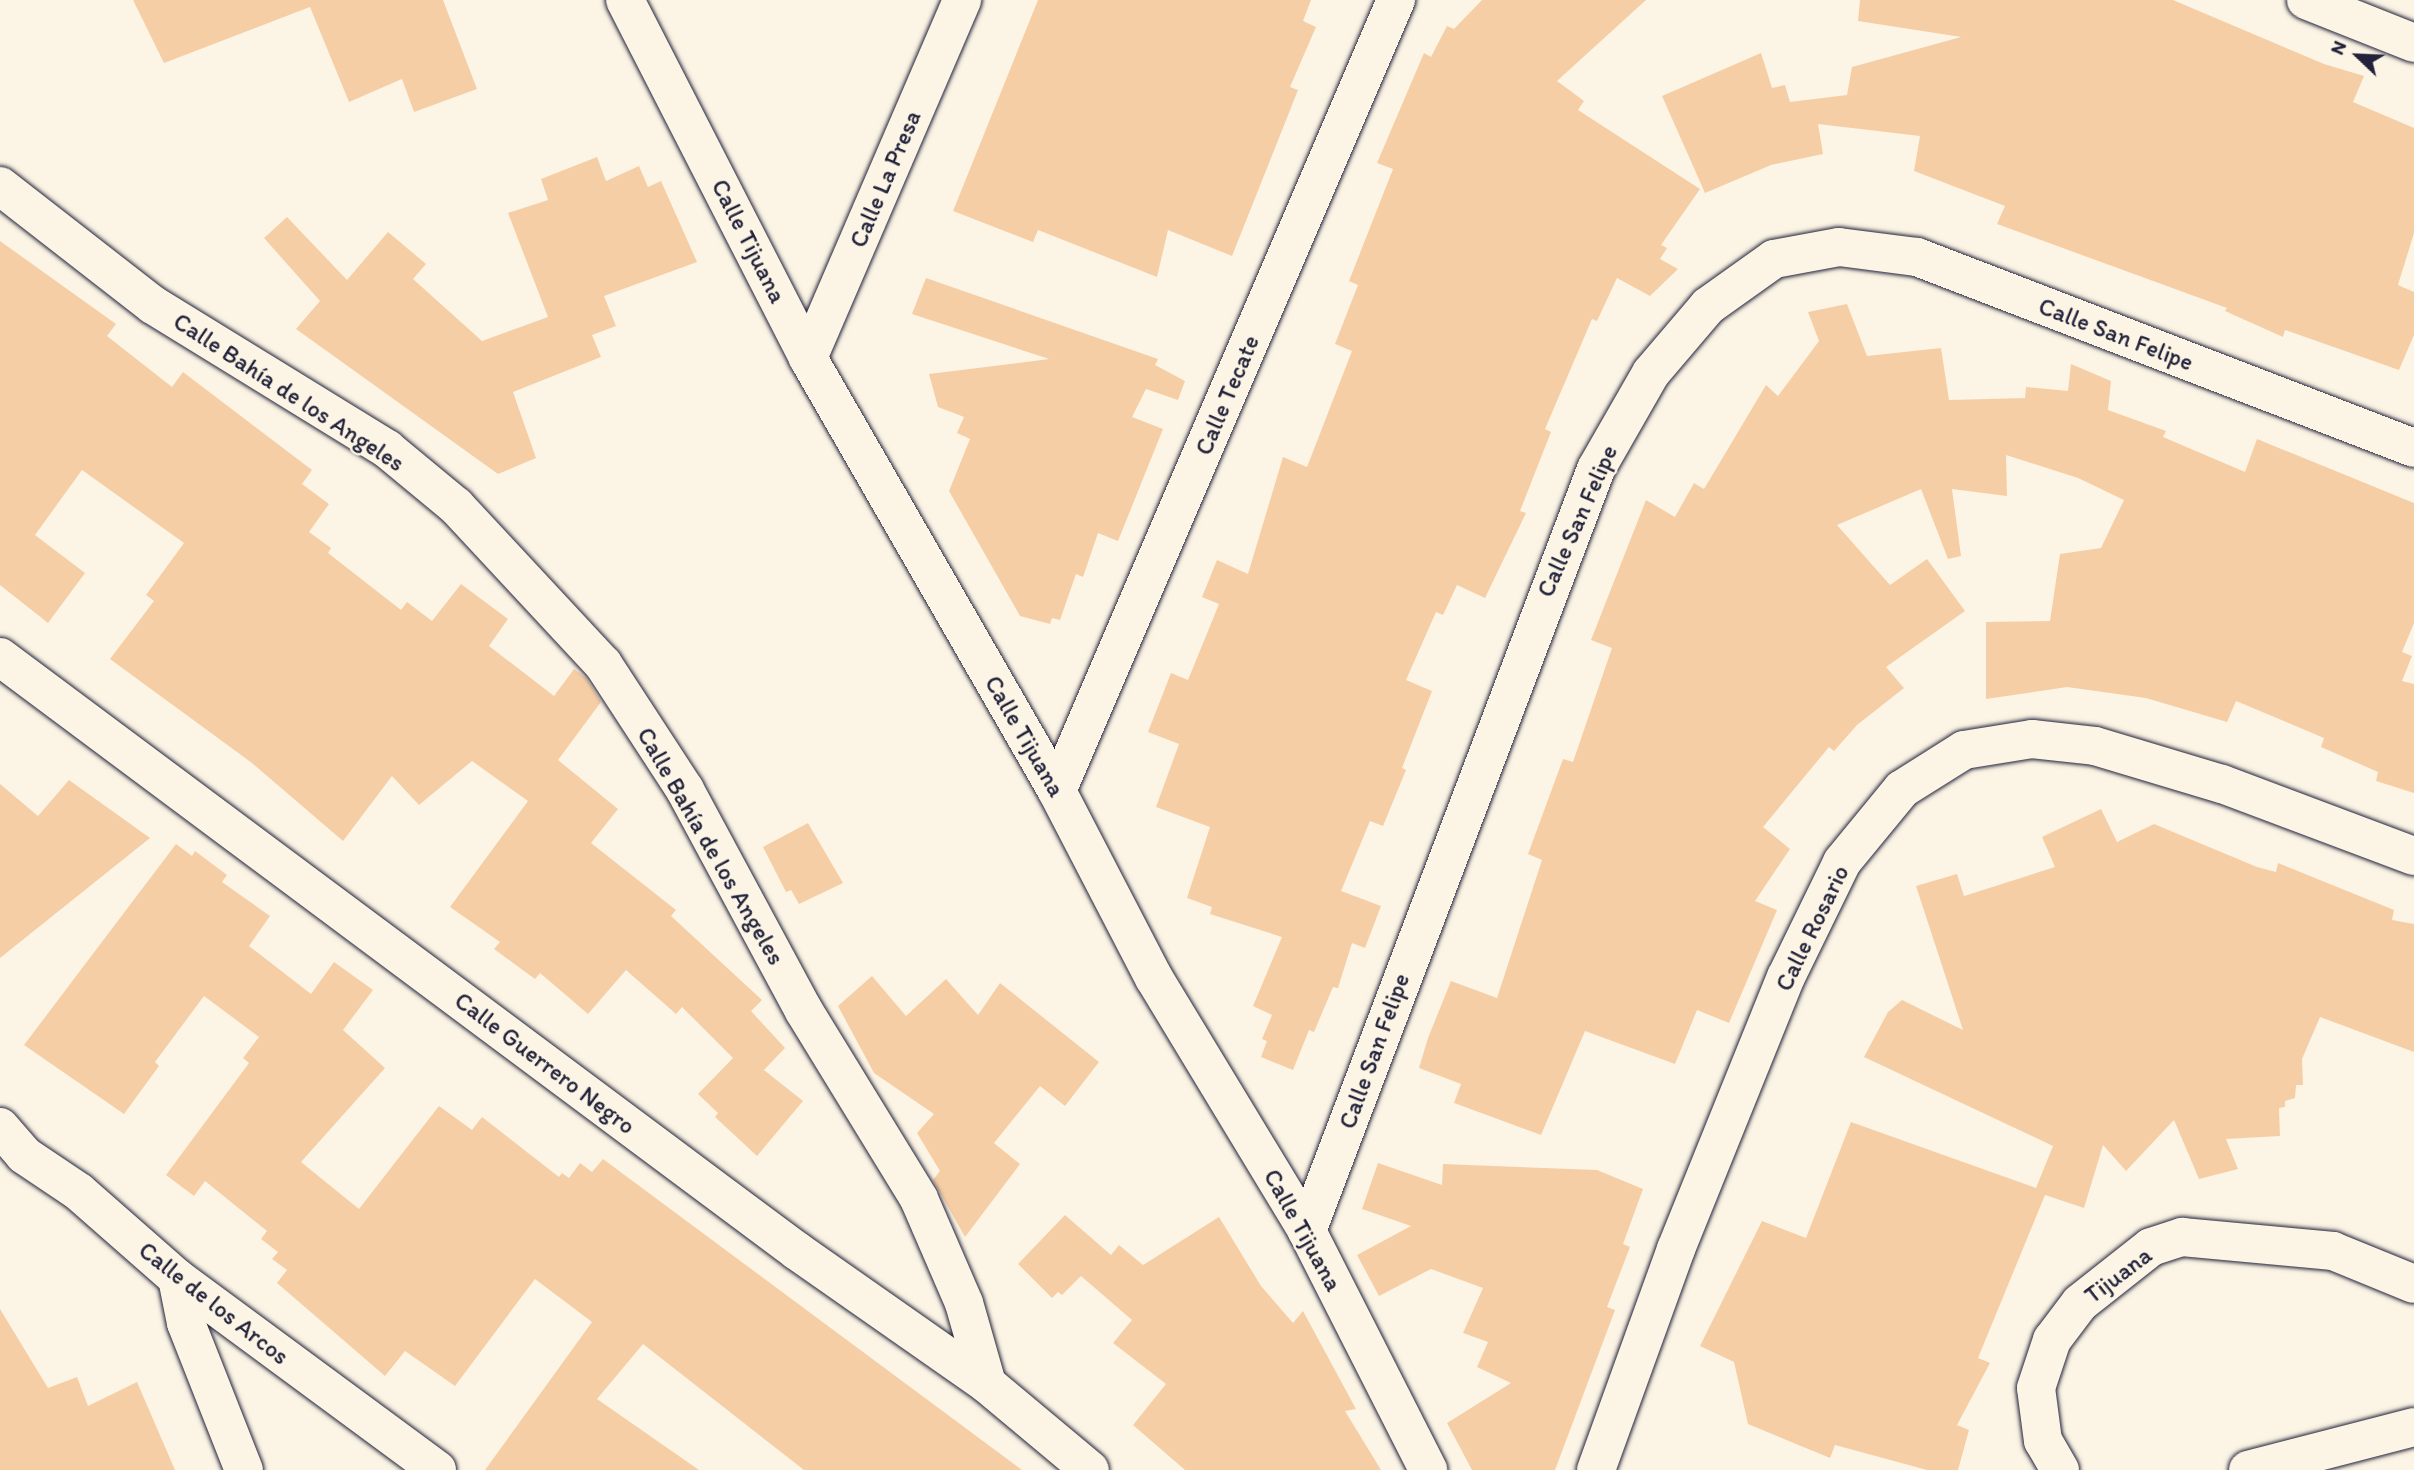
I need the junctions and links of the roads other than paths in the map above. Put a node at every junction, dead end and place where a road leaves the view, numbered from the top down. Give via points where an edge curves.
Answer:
1 (625, 0) edge
2 (962, 0) edge
3 (1396, 0) edge
4 (2306, 0) edge
5 (2414, 43) edge
6 (0, 186) edge
7 (808, 358) junction
8 (2414, 448) edge
9 (0, 657) edge
10 (1057, 791) junction
11 (2414, 856) edge
12 (0, 1127) edge
13 (1307, 1231) junction
14 (177, 1278) junction
15 (2414, 1284) edge
16 (987, 1384) junction
17 (2414, 1427) edge
18 (244, 1470) edge
19 (437, 1470) edge
20 (1090, 1470) edge
21 (1429, 1470) edge
22 (1595, 1470) edge
23 (2060, 1470) edge
24 (2248, 1470) edge

1 - 7 street, Calle Tijuana
2 - 7 street, Calle La Presa
3 - 10 street, Calle Tecate
4 - 5 street
6 - 16 street, Calle Bahía de los Angeles via 153,305 387,449 456,506 603,664 685,790 804,1011 919,1199 964,1303
7 - 10 street, Calle Tijuana
8 - 13 street, Calle San Felipe via 1917,257 1839,247 1774,259 1707,306 1651,373 1596,470
9 - 16 street, Calle Guerrero Negro via 786,1243
10 - 13 street, Calle Tijuana via 1154,978
11 - 22 street, Calle Rosario via 2222,784 2095,747 2032,739 1964,750 1902,789 1842,862 1786,977 1676,1249
12 - 14 street, Calle de los Arcos via 23,1155 79,1192
13 - 21 street, Calle Tijuana
14 - 18 street via 186,1322
14 - 19 street, Calle de los Arcos
15 - 23 street, Tijuana via 2333,1251 2182,1237 2151,1247 2080,1303 2052,1340 2036,1388 2043,1441
16 - 20 street, Calle Guerrero Negro
17 - 24 street

